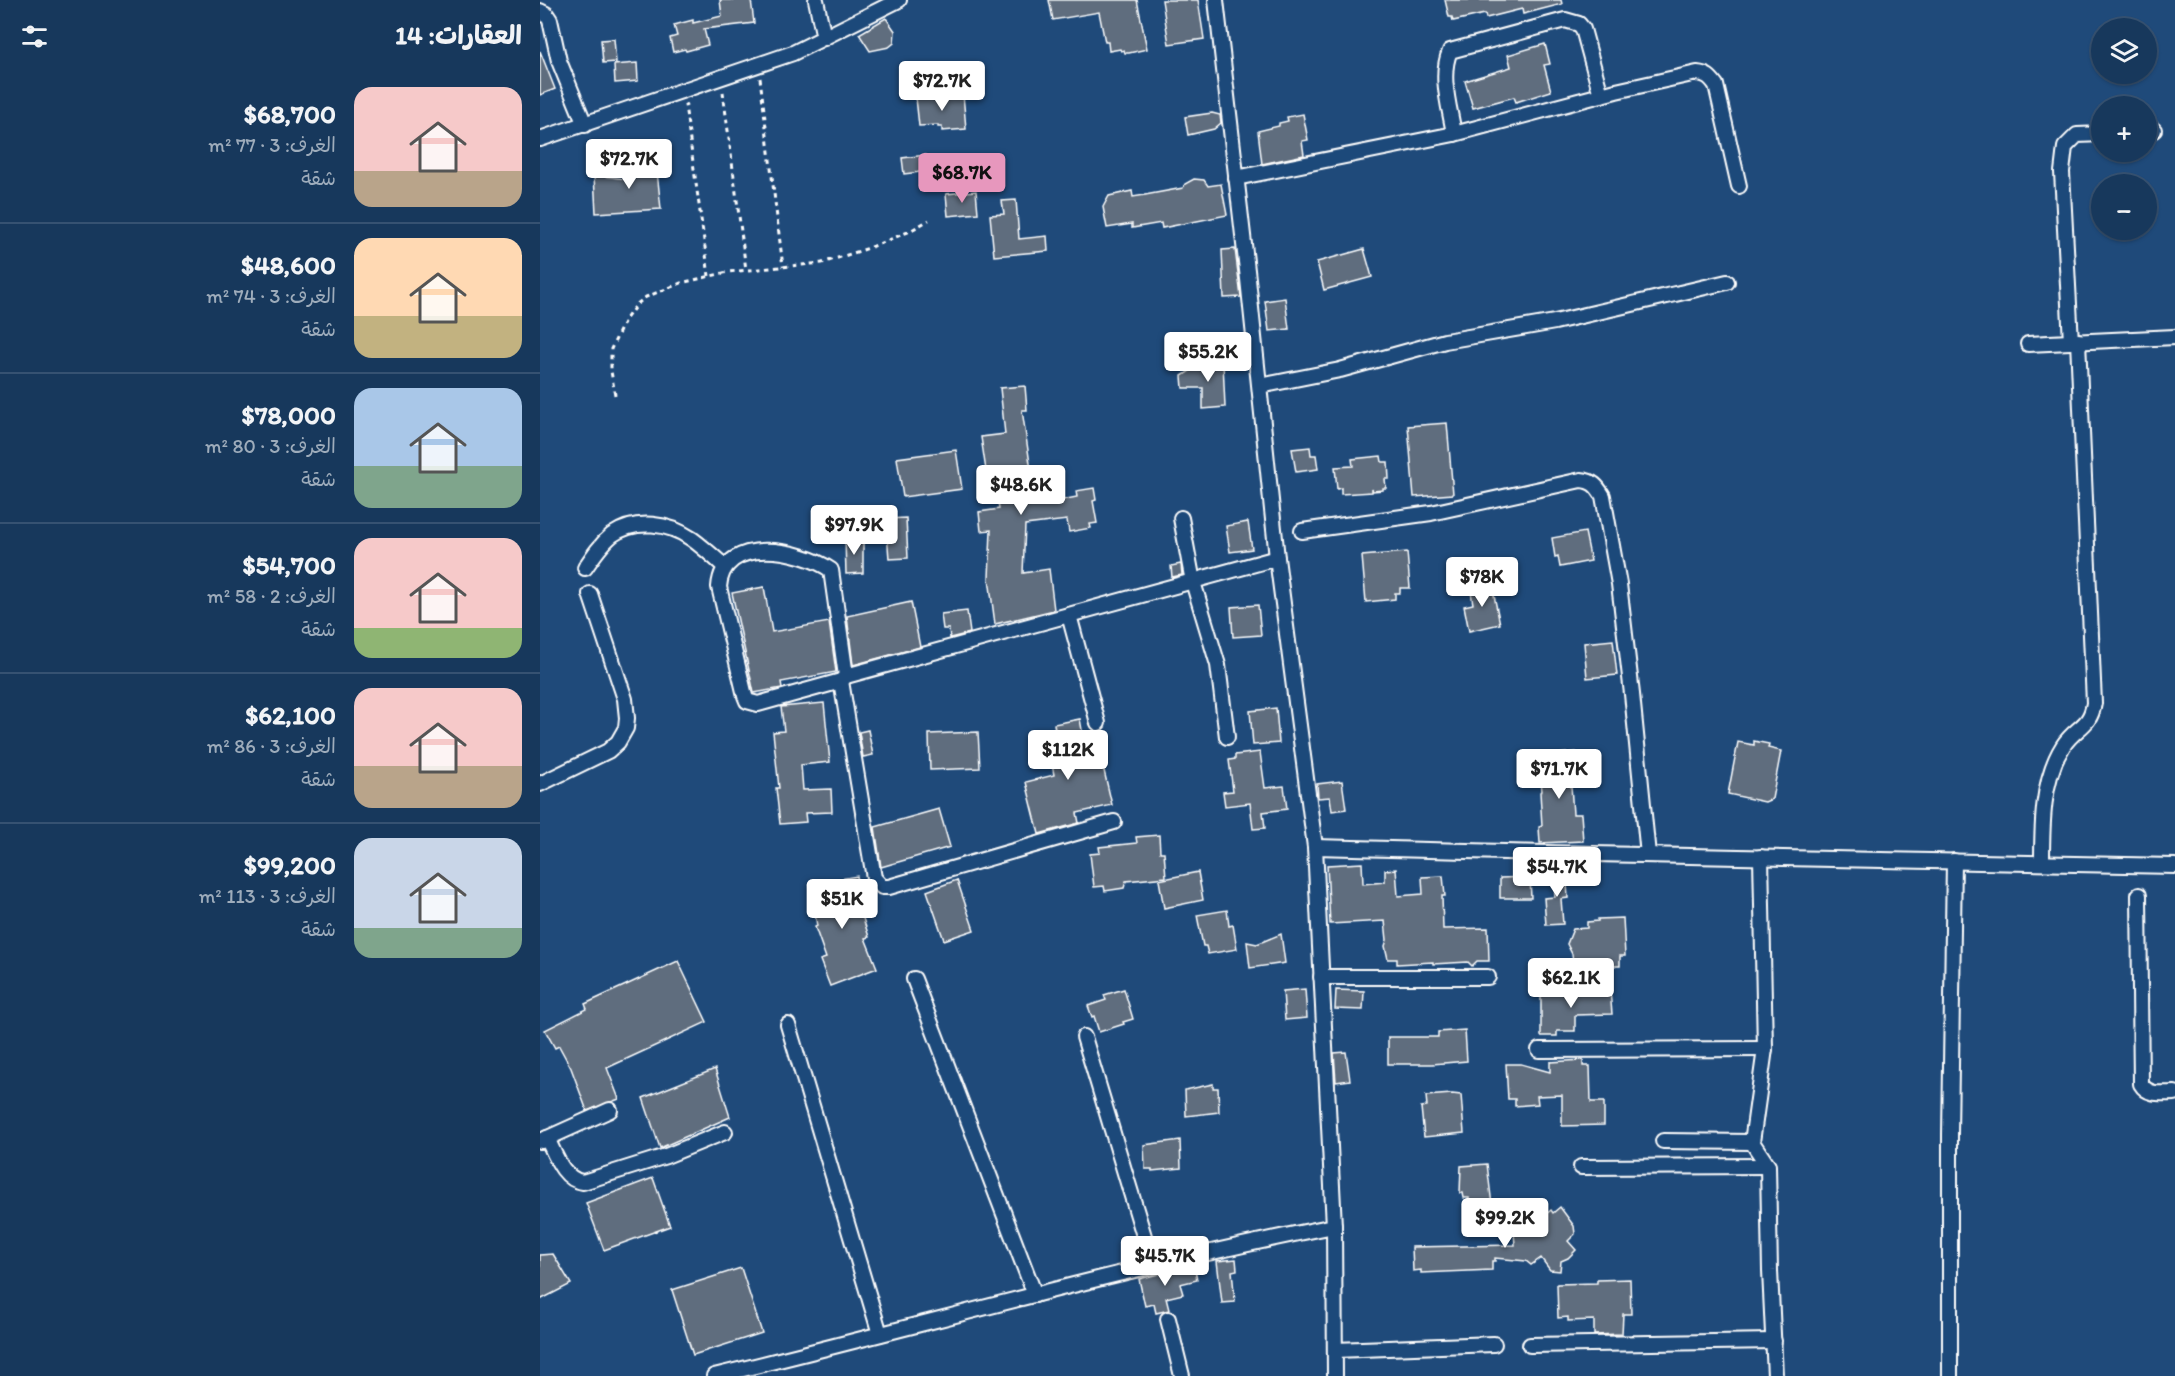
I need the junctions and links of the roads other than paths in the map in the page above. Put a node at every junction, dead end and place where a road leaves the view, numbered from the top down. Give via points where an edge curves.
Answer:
1 (816, 0) edge
2 (899, 0) edge
3 (1216, 0) edge
4 (540, 11) edge
5 (824, 38) junction
6 (1601, 95) junction
7 (585, 125) junction
8 (1454, 134) junction
9 (2091, 134) edge
10 (540, 139) edge
11 (1236, 178) junction
12 (1739, 186) dead end
13 (1727, 282) dead end
14 (2175, 337) edge
15 (2074, 341) junction
16 (2028, 344) dead end
17 (1260, 386) junction
18 (1181, 518) dead end
19 (1302, 531) dead end
20 (1276, 558) junction
21 (724, 566) junction
22 (585, 567) dead end
23 (1193, 582) junction
24 (590, 594) dead end
25 (1069, 615) junction
26 (844, 678) junction
27 (1098, 723) dead end
28 (1227, 737) dead end
29 (540, 784) edge
30 (1114, 822) dead end
31 (1315, 847) junction
32 (1648, 855) junction
33 (1761, 857) junction
34 (1954, 861) junction
35 (2042, 863) junction
36 (2175, 866) edge
37 (2139, 895) dead end
38 (1322, 977) junction
39 (1488, 977) dead end
40 (914, 979) dead end
41 (788, 1025) dead end
42 (1084, 1037) dead end
43 (1765, 1048) junction
44 (1539, 1050) dead end
45 (2175, 1093) edge
46 (610, 1110) dead end
47 (725, 1132) dead end
48 (544, 1140) edge
49 (1663, 1141) dead end
50 (1752, 1142) junction
51 (1768, 1166) junction
52 (1581, 1167) dead end
53 (1334, 1226) junction
54 (1153, 1266) junction
55 (1035, 1295) junction
56 (1168, 1319) dead end
57 (880, 1334) junction
58 (1774, 1341) junction
59 (1494, 1344) dead end
60 (1530, 1345) dead end
61 (1335, 1350) junction
62 (714, 1376) edge
63 (1182, 1376) edge
64 (1335, 1376) edge
65 (1776, 1376) edge
66 (1950, 1376) edge

1 - 5 street
2 - 5 street
3 - 11 street
4 - 7 street via 550,20 559,61
5 - 7 street via 758,66
6 - 8 street
6 - 8 street via 1583,29 1565,20 1450,51 1445,73
6 - 12 street via 1705,74 1716,85
7 - 10 street
8 - 11 street
9 - 15 street via 2077,135 2065,147 2062,172
11 - 17 street
13 - 17 street via 1555,322 1445,340 1340,370
14 - 15 street
15 - 16 street
15 - 35 street via 2094,703 2090,720 2062,747 2050,778
17 - 20 street
18 - 23 street
19 - 32 street via 1431,513 1581,480 1597,486 1603,496 1619,584
20 - 23 street
20 - 31 street
21 - 22 street via 676,530 646,524 612,536
21 - 26 street via 754,551 775,551 801,556 831,570
21 - 26 street via 719,587 747,701 758,704
23 - 25 street
23 - 28 street via 1218,665
24 - 29 street via 625,699 626,728 608,751
25 - 26 street
25 - 27 street
26 - 30 street via 874,878 882,887
31 - 32 street
31 - 38 street
32 - 33 street
33 - 34 street
33 - 43 street
34 - 35 street
34 - 66 street
35 - 36 street
37 - 45 street via 2141,1084 2150,1093
38 - 39 street
38 - 53 street
40 - 55 street
41 - 57 street
42 - 54 street
43 - 44 street
43 - 50 street
46 - 48 street
47 - 48 street via 666,1156 583,1182 564,1170
49 - 50 street
50 - 51 street
51 - 52 street
51 - 58 street
53 - 54 street
53 - 61 street
54 - 55 street
55 - 57 street
56 - 63 street
57 - 62 street
58 - 60 street
58 - 65 street
59 - 61 street
61 - 64 street

